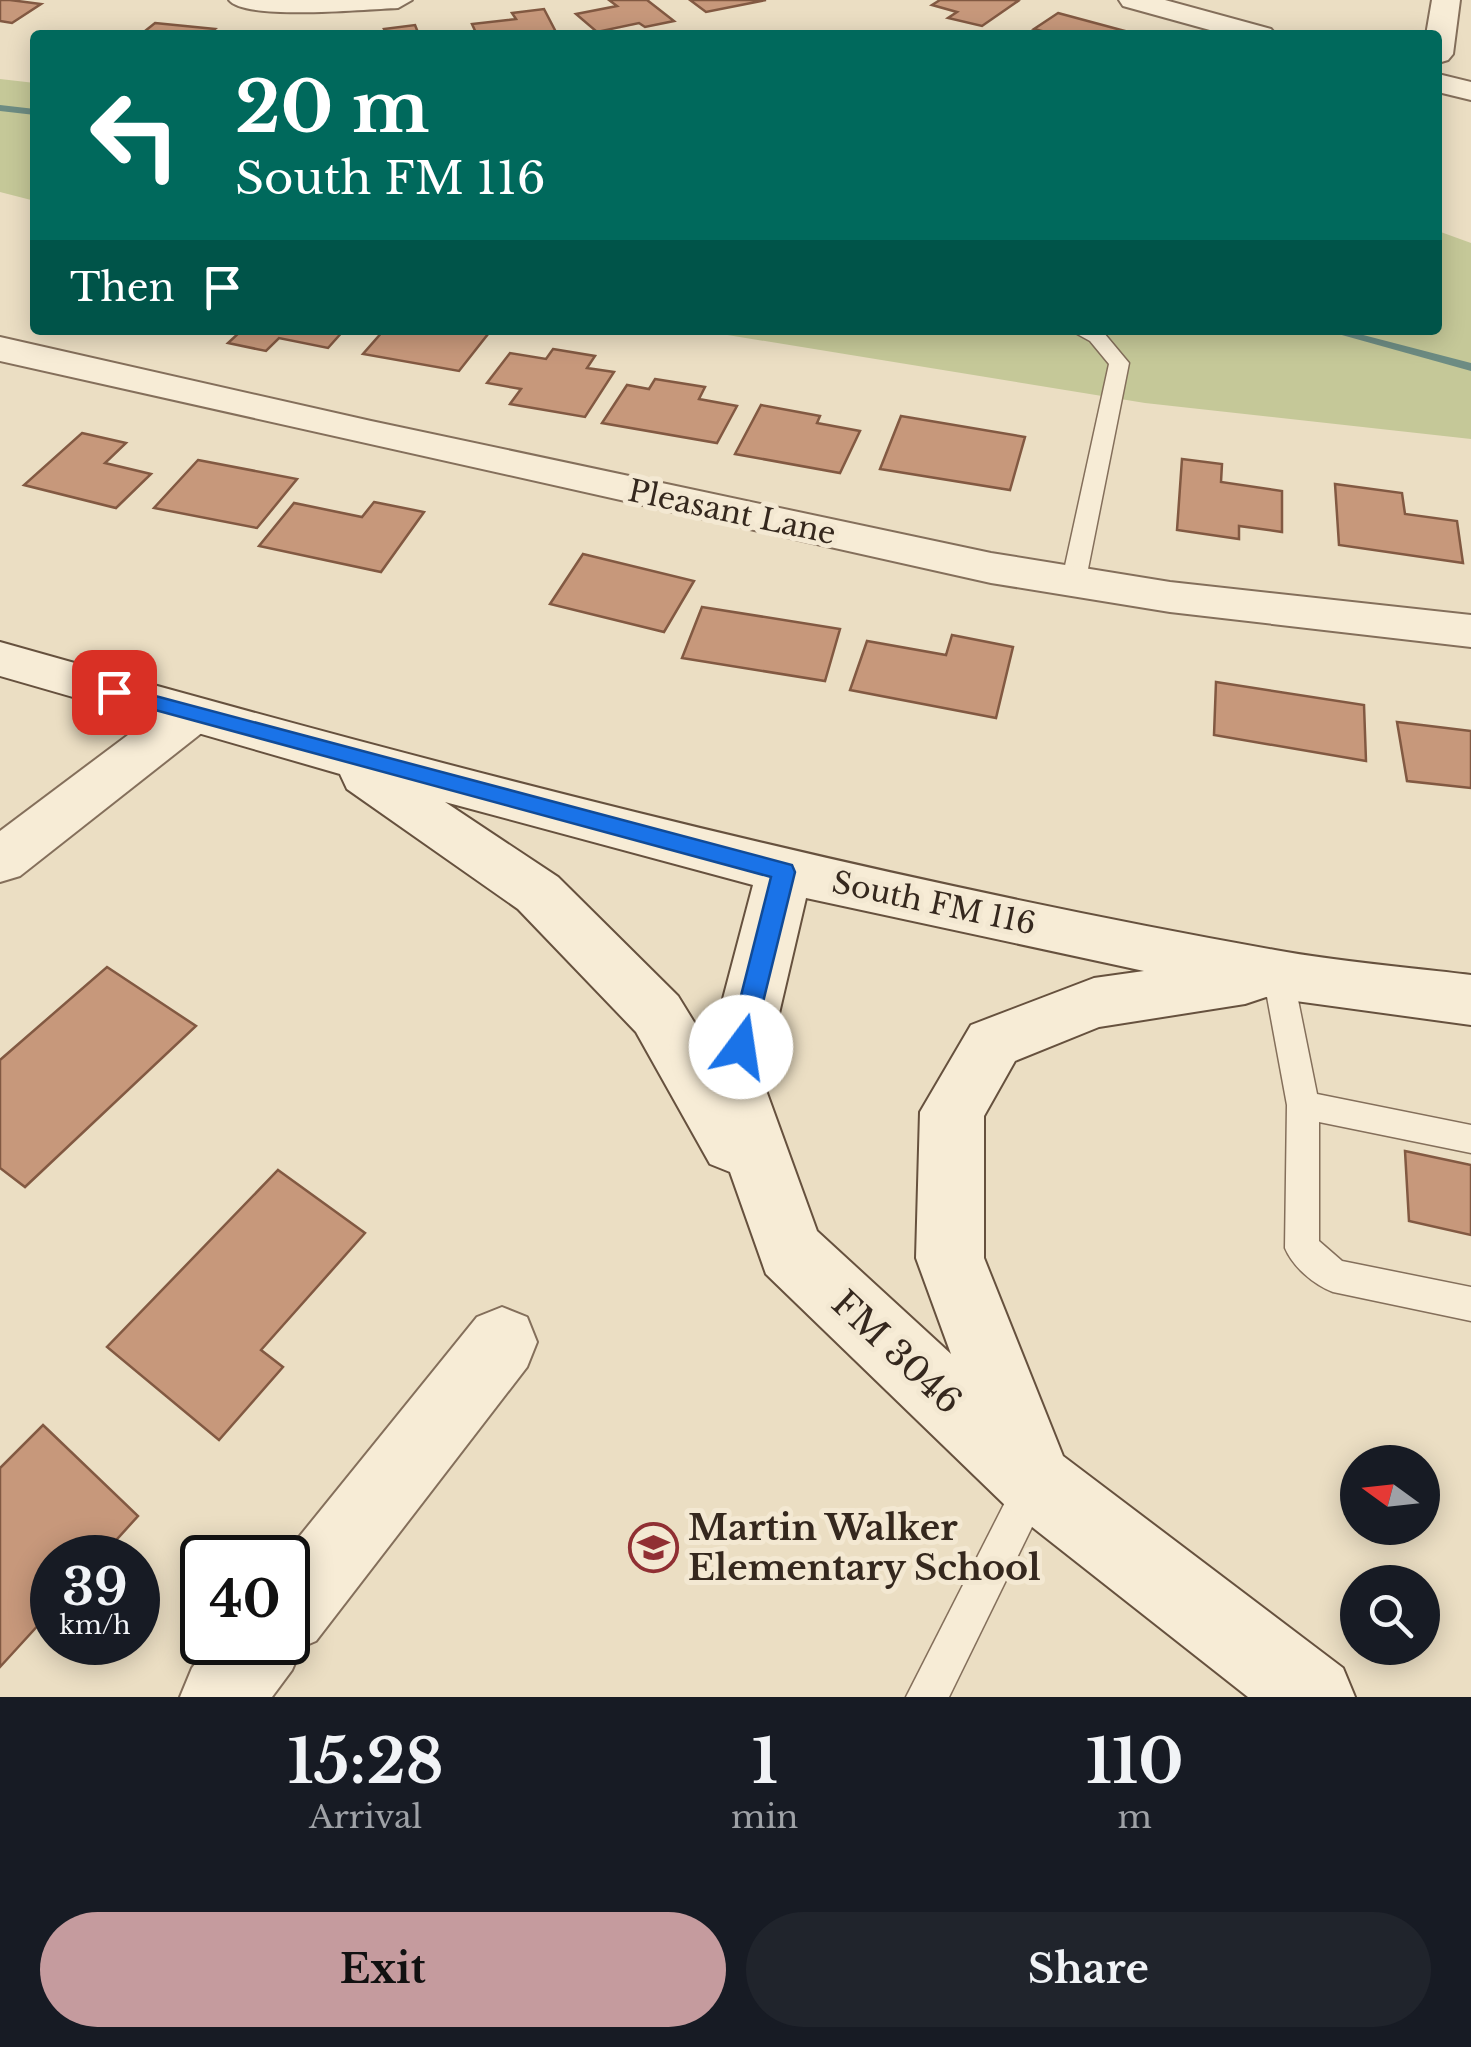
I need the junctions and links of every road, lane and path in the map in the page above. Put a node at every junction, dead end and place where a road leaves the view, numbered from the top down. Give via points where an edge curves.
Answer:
1 (243, 0) edge
2 (398, 0) edge
3 (1133, 0) edge
4 (1446, 0) edge
5 (1243, 30) edge
6 (1442, 30) edge
7 (1442, 84) edge
8 (1471, 91) edge
9 (1091, 335) edge
10 (0, 349) edge
11 (1073, 584) junction
12 (1471, 631) edge
13 (0, 659) edge
14 (190, 715) junction
15 (330, 751) junction
16 (0, 861) edge
17 (784, 872) junction
18 (1278, 975) junction
19 (1471, 1000) edge
20 (1304, 1105) junction
21 (1471, 1139) edge
22 (784, 1233) junction
23 (1471, 1304) edge
24 (502, 1342) dead end
25 (1035, 1481) junction
26 (310, 1585) edge
27 (246, 1665) edge
28 (221, 1697) edge
29 (927, 1697) edge
30 (1314, 1697) edge

1 - 2 street
3 - 5 street
4 - 6 street
7 - 8 street
9 - 11 lane via 1119,363
10 - 11 street, Pleasant Lane
11 - 12 street, Pleasant Lane
13 - 14 street, South FM 116
14 - 15 street, South FM 116
14 - 16 street
15 - 17 street, South FM 116
15 - 22 street via 538,893 657,1014
17 - 18 street, South FM 116
17 - 22 street, FM 3046 / FM 3046 via 732,1082
18 - 19 street, South FM 116
18 - 20 lane
18 - 25 street via 1094,1003 994,1043 952,1112 950,1258
20 - 21 lane
20 - 23 lane via 1302,1248 1333,1276
22 - 25 street, FM 3046 / FM 3046 via 790,1251
24 - 26 street
25 - 29 lane
25 - 30 street, FM 3046 / FM 3046
27 - 28 street

